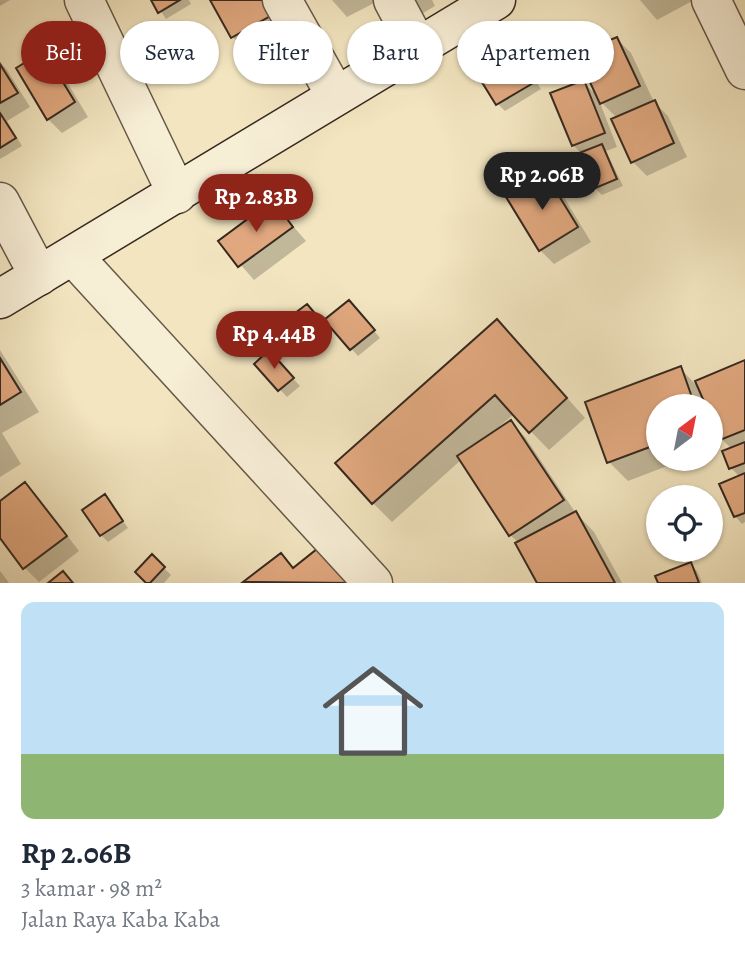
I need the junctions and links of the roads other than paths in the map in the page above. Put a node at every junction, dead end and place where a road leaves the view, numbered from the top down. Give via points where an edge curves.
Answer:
1 (84, 0) edge
2 (282, 0) edge
3 (393, 0) edge
4 (496, 0) edge
5 (711, 0) edge
6 (404, 21) edge
7 (443, 32) edge
8 (745, 70) edge
9 (356, 84) edge
10 (336, 96) junction
11 (177, 194) junction
12 (0, 202) edge
13 (73, 256) junction
14 (39, 276) junction
15 (0, 299) edge
16 (373, 583) edge

1 - 11 street
2 - 10 street
3 - 6 street
4 - 7 street
5 - 8 street
9 - 10 street
10 - 11 street
11 - 13 street
12 - 14 street
13 - 14 street
13 - 16 street
14 - 15 street

